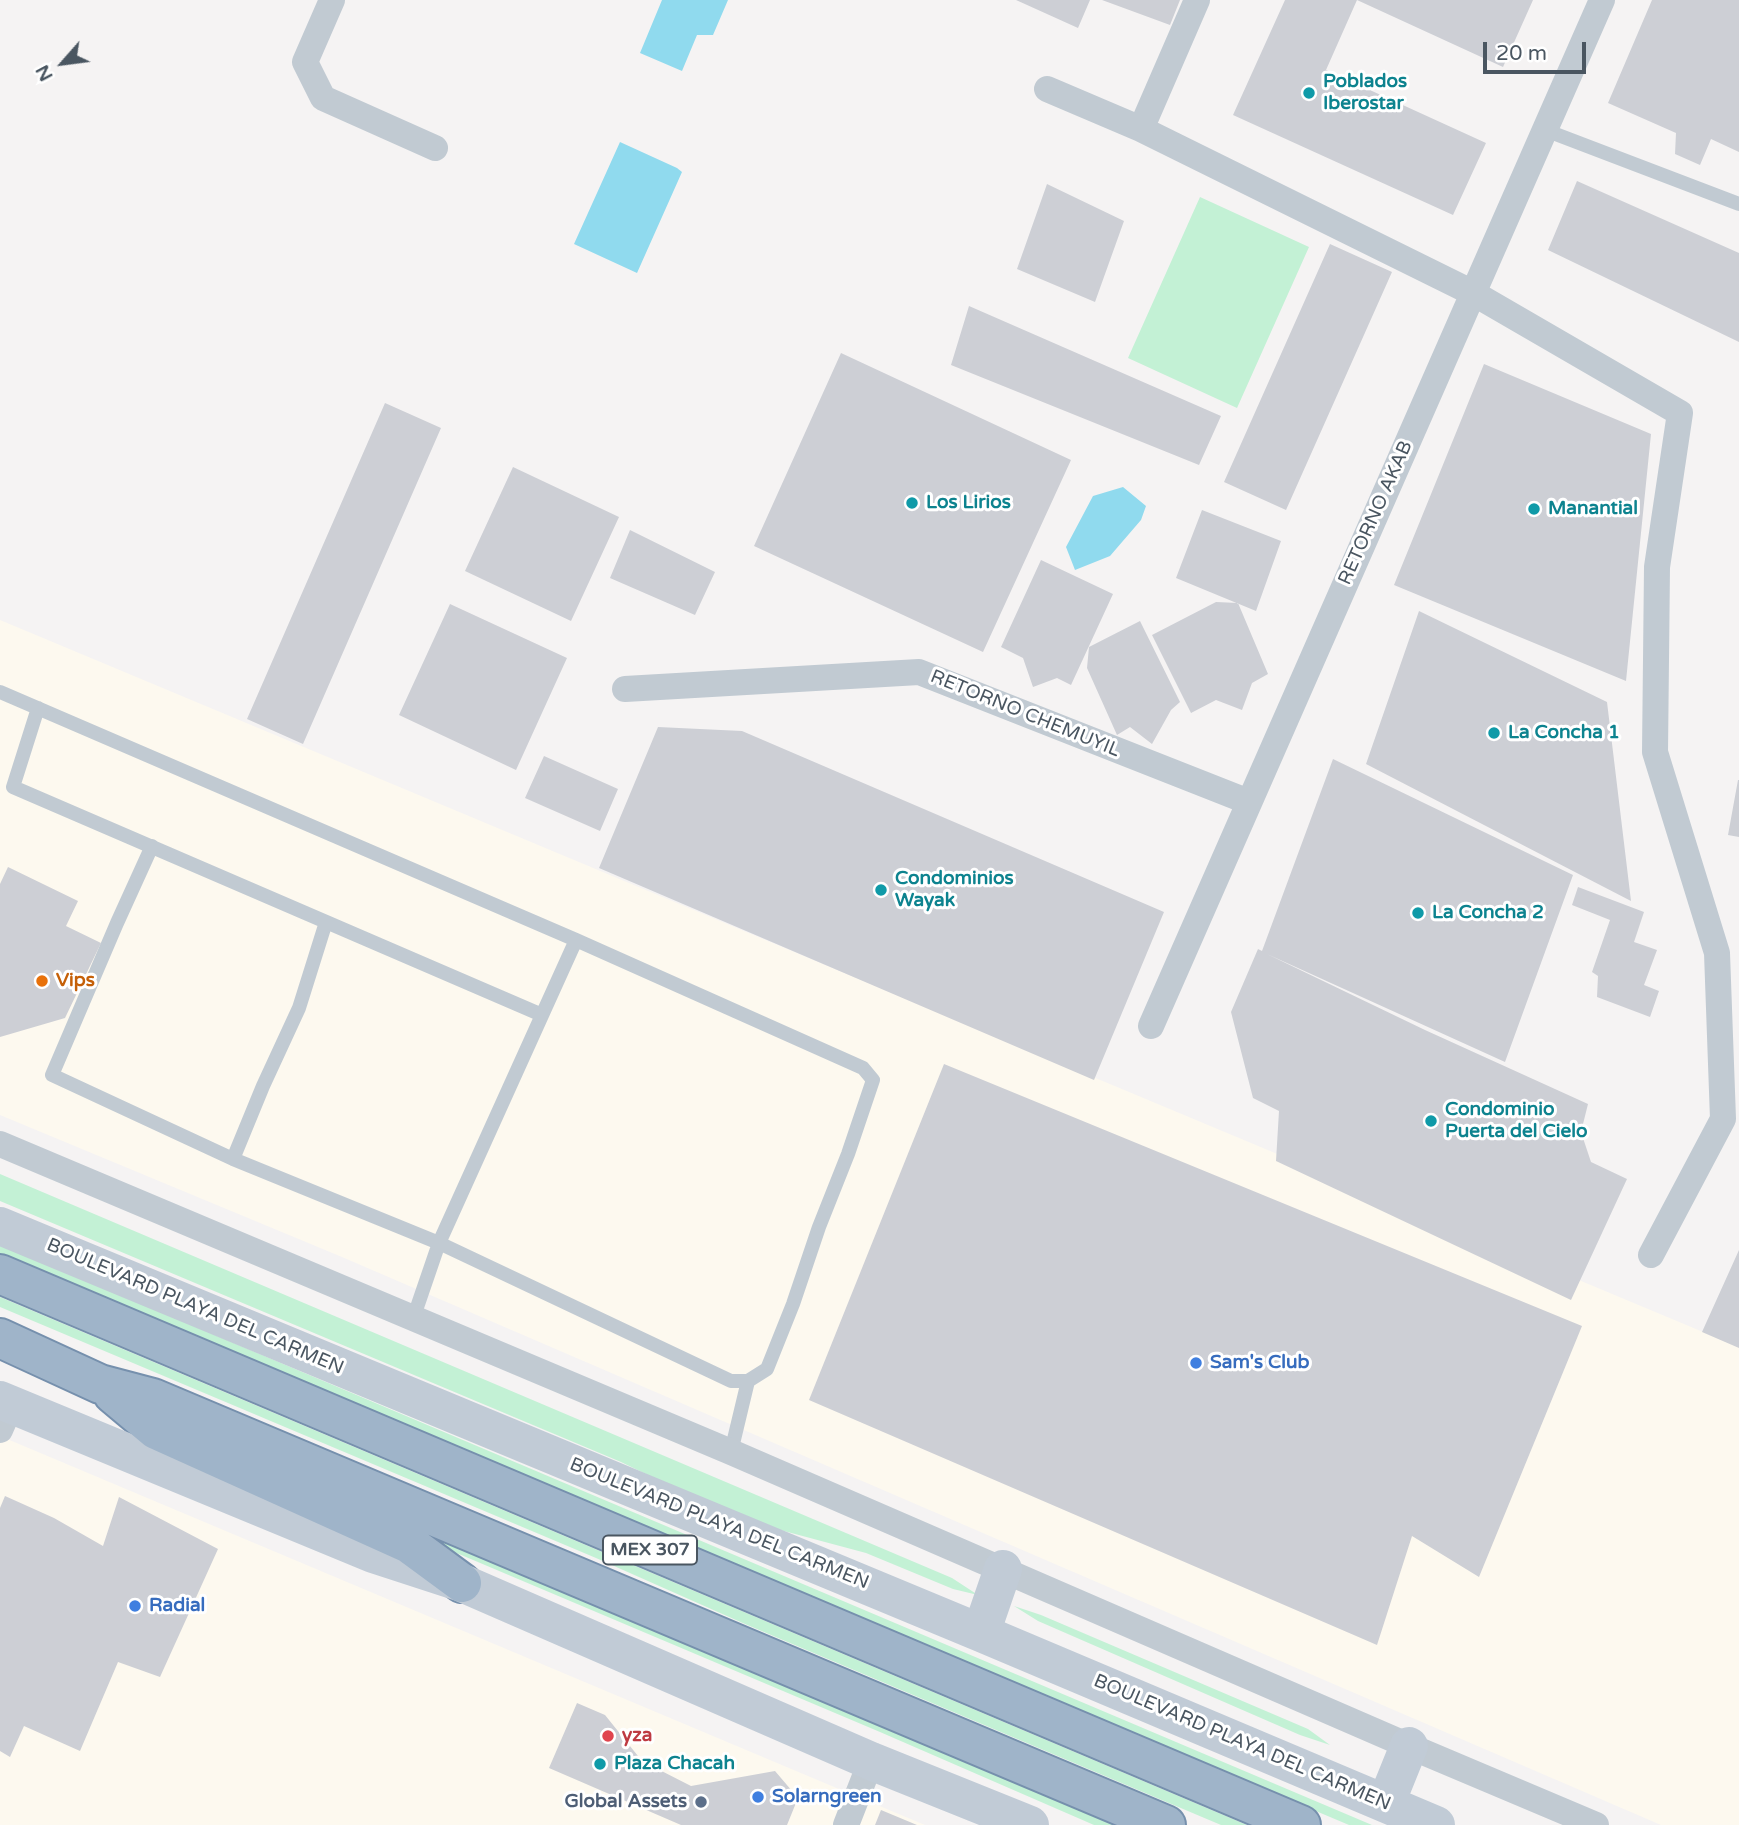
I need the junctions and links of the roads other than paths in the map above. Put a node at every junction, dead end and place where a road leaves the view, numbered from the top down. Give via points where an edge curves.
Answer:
1 (332, 0) edge
2 (1197, 0) edge
3 (1602, 0) edge
4 (1047, 89) dead end
5 (1141, 129) junction
6 (1545, 130) junction
7 (435, 148) dead end
8 (1739, 204) edge
9 (1473, 293) junction
10 (625, 689) dead end
11 (0, 692) edge
12 (38, 709) junction
13 (1249, 802) junction
14 (152, 846) junction
15 (326, 922) junction
16 (576, 940) junction
17 (542, 1015) junction
18 (1151, 1026) dead end
19 (0, 1144) edge
20 (233, 1159) junction
21 (0, 1226) edge
22 (439, 1243) junction
23 (1651, 1255) dead end
24 (0, 1274) edge
25 (413, 1319) junction
26 (0, 1338) edge
27 (748, 1381) junction
28 (100, 1384) junction
29 (4, 1411) edge
30 (731, 1452) junction
31 (1003, 1569) junction
32 (462, 1583) junction
33 (981, 1633) junction
34 (1409, 1746) junction
35 (871, 1761) junction
36 (1386, 1803) junction
37 (846, 1825) edge
38 (1030, 1825) edge
39 (1166, 1825) edge
40 (1301, 1825) edge
41 (1436, 1825) edge
42 (1596, 1825) edge

1 - 7 street via 305,62 323,98
2 - 5 street
3 - 6 street, RETORNO AKAB
4 - 5 street
5 - 9 street
6 - 8 lane
6 - 9 street, RETORNO AKAB
9 - 13 street, RETORNO AKAB
9 - 23 street via 1679,413 1657,567 1655,752 1717,953 1723,1119
10 - 13 street, RETORNO CHEMUYIL via 919,672
11 - 12 lane
12 - 14 lane via 13,787
12 - 16 lane
13 - 18 street, RETORNO AKAB
14 - 15 lane
14 - 20 lane via 52,1075
15 - 17 lane
15 - 20 lane via 299,1008
16 - 17 lane
16 - 27 lane via 863,1068 873,1080 767,1369
17 - 22 lane
19 - 25 street
20 - 22 lane
21 - 33 main road, BOULEVARD PLAYA DEL CARMEN
22 - 25 lane
22 - 27 lane via 731,1381
24 - 40 highway, MEX 307
25 - 30 street
26 - 28 highway, MEX 307
27 - 30 lane
28 - 32 highway via 156,1430 409,1544
28 - 39 highway, MEX 307 via 166,1403
29 - 32 main road via 373,1554
30 - 31 street
31 - 33 main road
31 - 34 street
32 - 35 main road
33 - 36 main road, BOULEVARD PLAYA DEL CARMEN
34 - 36 main road
34 - 42 street
35 - 37 street
35 - 38 main road
36 - 41 main road, BOULEVARD PLAYA DEL CARMEN

